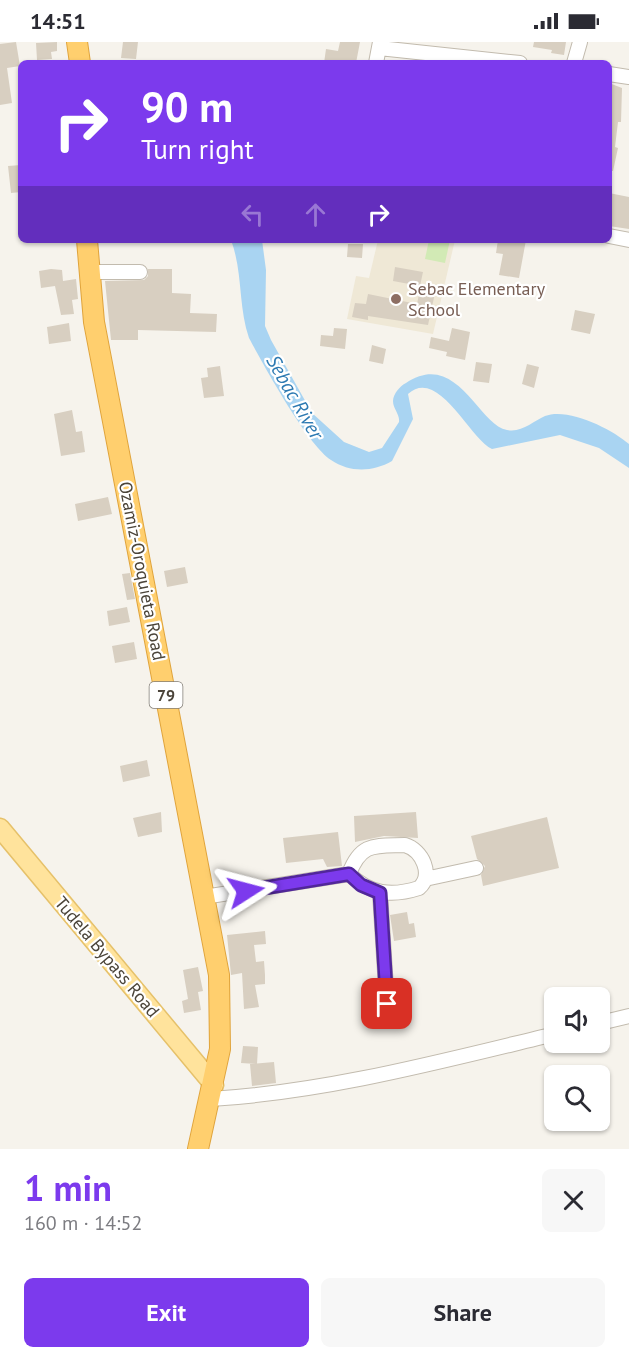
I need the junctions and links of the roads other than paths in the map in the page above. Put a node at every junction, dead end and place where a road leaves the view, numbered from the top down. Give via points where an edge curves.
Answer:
1 (77, 42) edge
2 (580, 42) edge
3 (380, 45) edge
4 (80, 60) edge
5 (377, 60) edge
6 (497, 60) edge
7 (575, 60) edge
8 (612, 74) edge
9 (629, 77) edge
10 (612, 237) edge
11 (629, 240) edge
12 (87, 243) edge
13 (89, 272) junction
14 (140, 272) dead end
15 (0, 828) edge
16 (476, 868) dead end
17 (349, 874) junction
18 (425, 879) junction
19 (380, 893) junction
20 (204, 897) junction
21 (387, 1004) dead end
22 (629, 1017) edge
23 (610, 1021) edge
24 (544, 1037) edge
25 (212, 1092) junction
26 (198, 1149) edge

1 - 4 highway
2 - 7 street
3 - 5 street
3 - 6 street
8 - 9 street
10 - 11 street
12 - 13 highway, Ozamiz-Oroquieta Road / 79
13 - 14 street
13 - 20 highway, Ozamiz-Oroquieta Road / 79 via 94,321
15 - 25 main road, Tudela Bypass Road
16 - 18 street
17 - 18 street via 364,849 405,845 422,855
17 - 19 street via 361,885
17 - 20 street
18 - 19 street via 419,888
19 - 21 street
20 - 25 highway, Ozamiz-Oroquieta Road / 79 via 221,1006 220,1049
22 - 23 street
24 - 25 street via 415,1067 274,1092
25 - 26 highway, Ozamiz-Oroquieta Road / 79

